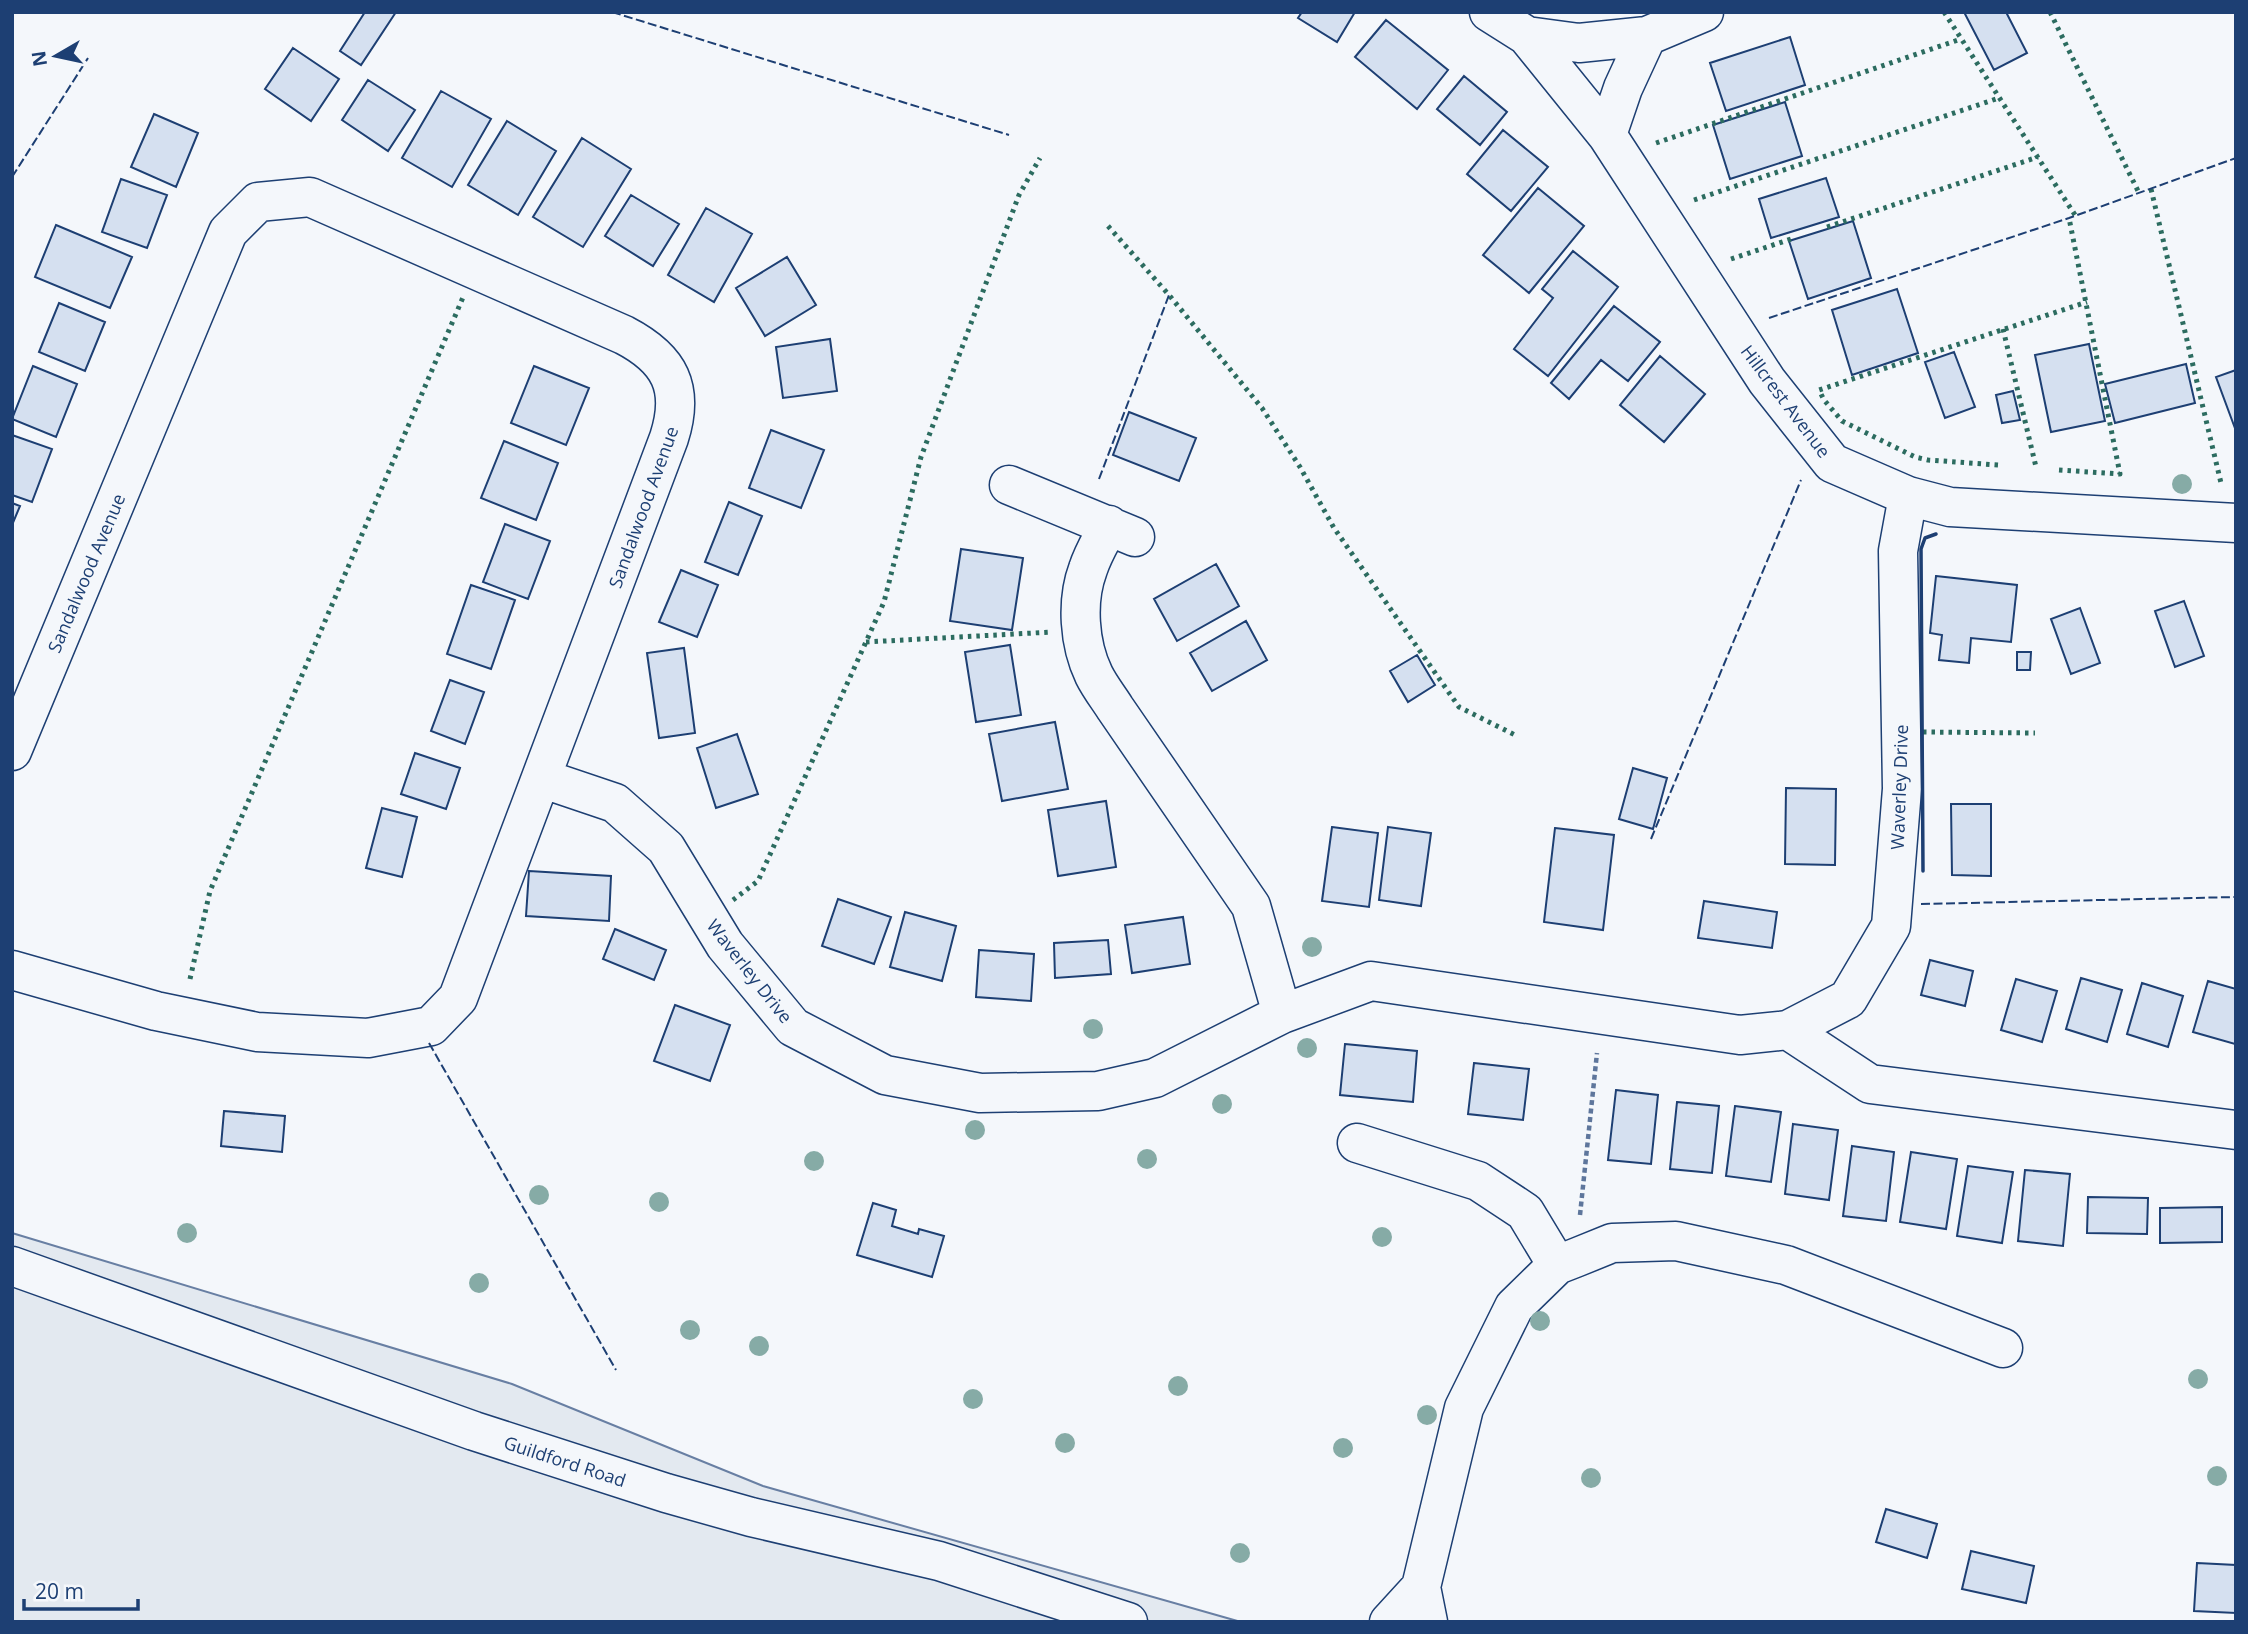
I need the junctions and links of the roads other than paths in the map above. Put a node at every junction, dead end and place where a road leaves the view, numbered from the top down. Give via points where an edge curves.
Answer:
1 (1489, 12) edge
2 (1704, 12) edge
3 (1527, 36) junction
4 (1647, 37) junction
5 (1607, 135) junction
6 (1009, 485) dead end
7 (1908, 496) junction
8 (2236, 523) edge
9 (12, 751) edge
10 (541, 778) junction
11 (12, 970) edge
12 (1282, 1014) junction
13 (1788, 1031) junction
14 (2236, 1130) edge
15 (1357, 1143) dead end
16 (1566, 1261) junction
17 (12, 1266) edge
18 (2003, 1348) dead end
19 (1424, 1605) edge
20 (1128, 1622) edge
21 (1389, 1622) edge

1 - 3 street
2 - 4 street
3 - 4 street via 1579,43
3 - 5 street, Hillcrest Avenue
4 - 5 street
5 - 7 street, Hillcrest Avenue via 1766,381 1832,463
6 - 12 street via 1122,531 1087,570 1081,630 1089,662 1115,708 1251,906
7 - 8 street, Hillcrest Avenue via 1950,507
7 - 13 street, Waverley Drive via 1898,551 1902,789 1891,926 1848,999
9 - 10 street, Sandalwood Avenue via 228,232 258,202 310,197 624,335 645,346 670,377 676,418
10 - 11 street, Sandalwood Avenue via 458,998 431,1026 368,1038 257,1032 156,1011
10 - 12 street, Waverley Drive via 615,803 666,848 725,945 793,1027 885,1075 980,1093 1098,1091 1155,1078
12 - 13 street, Waverley Drive via 1371,981 1740,1035
13 - 14 street via 1870,1084
15 - 16 street via 1478,1181 1525,1212
16 - 18 street via 1612,1243 1676,1241 1786,1265
16 - 19 street via 1514,1307 1464,1408
17 - 20 street, Guildford Road via 474,1431 666,1493 939,1561
19 - 21 street

